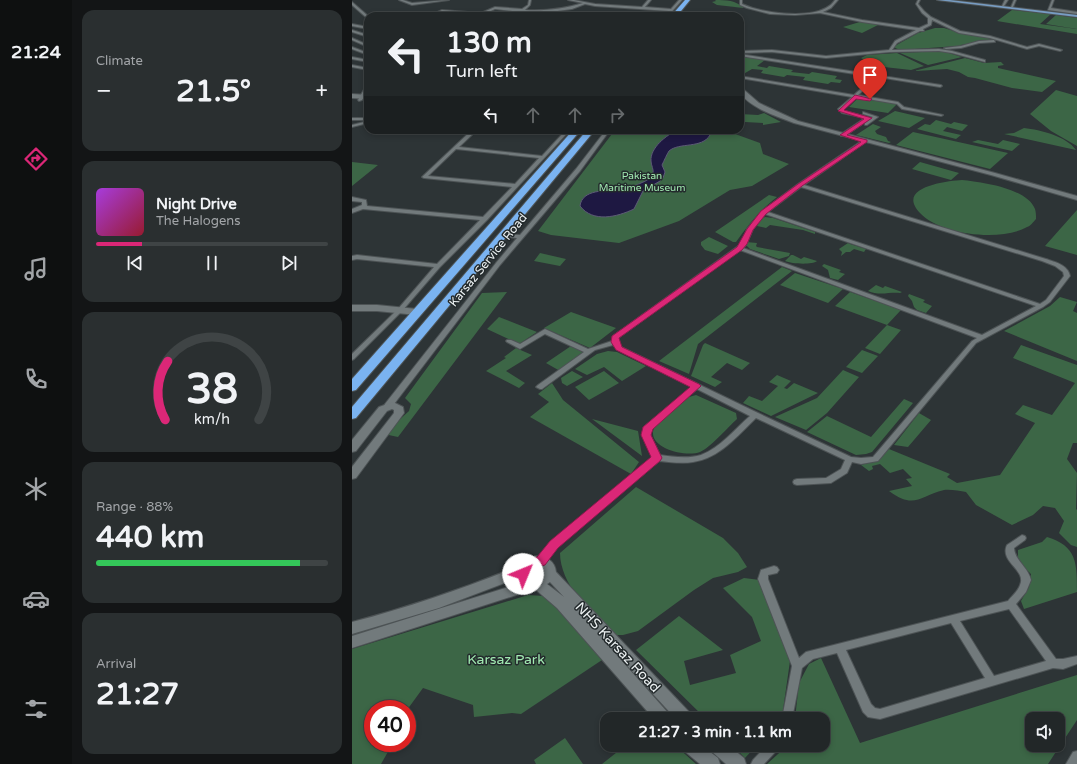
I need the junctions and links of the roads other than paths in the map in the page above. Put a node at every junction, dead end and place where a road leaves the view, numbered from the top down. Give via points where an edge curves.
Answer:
1 (400, 0) edge
2 (448, 0) edge
3 (530, 0) edge
4 (569, 0) edge
5 (650, 0) edge
6 (680, 0) edge
7 (684, 0) edge
8 (691, 0) edge
9 (742, 0) edge
10 (837, 0) edge
11 (919, 0) edge
12 (940, 0) edge
13 (953, 0) edge
14 (1007, 0) edge
15 (1015, 0) edge
16 (1053, 0) edge
17 (352, 3) edge
18 (584, 4) junction
19 (440, 5) dead end
20 (1003, 5) junction
21 (682, 6) junction
22 (1012, 6) junction
23 (643, 8) junction
24 (522, 10) junction
25 (672, 10) joint
26 (442, 11) joint
27 (452, 12) edge
28 (486, 12) edge
29 (538, 12) edge
30 (560, 12) edge
31 (677, 12) edge
32 (683, 12) edge
33 (820, 12) junction
34 (1077, 15) edge
35 (364, 16) edge
36 (930, 18) junction
37 (352, 25) edge
38 (364, 27) edge
39 (927, 27) junction
40 (934, 27) dead end
41 (941, 27) dead end
42 (949, 28) junction
43 (923, 30) junction
44 (352, 31) edge
45 (364, 35) edge
46 (352, 39) edge
47 (999, 41) junction
48 (364, 45) edge
49 (352, 48) edge
50 (364, 48) edge
51 (357, 50) junction
52 (1060, 50) dead end
53 (890, 51) junction
54 (898, 51) junction
55 (364, 53) edge
56 (744, 53) edge
57 (744, 54) edge
58 (352, 58) edge
59 (364, 60) edge
60 (984, 61) dead end
61 (352, 66) edge
62 (364, 68) edge
63 (877, 76) junction
64 (744, 78) edge
65 (940, 86) dead end
66 (744, 94) edge
67 (352, 96) edge
68 (855, 97) junction
69 (363, 98) edge
70 (352, 100) edge
71 (842, 108) junction
72 (941, 115) dead end
73 (352, 119) edge
74 (364, 119) edge
75 (364, 123) edge
76 (352, 126) edge
77 (471, 134) edge
78 (564, 134) edge
79 (574, 134) edge
80 (588, 134) edge
81 (605, 134) edge
82 (845, 136) junction
83 (865, 141) junction
84 (455, 148) junction
85 (544, 156) junction
86 (800, 185) junction
87 (516, 186) junction
88 (1077, 198) edge
89 (352, 199) edge
90 (363, 207) junction
91 (352, 211) edge
92 (764, 212) junction
93 (485, 218) junction
94 (502, 235) junction
95 (520, 238) junction
96 (739, 248) junction
97 (352, 258) edge
98 (438, 266) junction
99 (1041, 306) junction
100 (352, 308) edge
101 (400, 310) junction
102 (417, 312) junction
103 (981, 337) junction
104 (509, 341) dead end
105 (615, 342) junction
106 (589, 352) junction
107 (352, 358) edge
108 (696, 386) junction
109 (352, 387) edge
110 (540, 387) dead end
111 (388, 406) junction
112 (352, 415) edge
113 (754, 415) junction
114 (352, 448) edge
115 (657, 458) junction
116 (849, 459) junction
117 (352, 475) edge
118 (797, 482) dead end
119 (1022, 538) dead end
120 (541, 561) junction
121 (524, 570) junction
122 (774, 570) dead end
123 (550, 574) junction
124 (537, 583) junction
125 (472, 598) junction
126 (1011, 604) junction
127 (953, 619) junction
128 (352, 628) edge
129 (352, 642) edge
130 (840, 648) junction
131 (1077, 660) edge
132 (1054, 663) junction
133 (797, 666) junction
134 (992, 681) junction
135 (658, 712) edge
136 (679, 712) edge
137 (788, 712) edge
138 (697, 752) edge
139 (724, 752) edge
140 (768, 752) edge
141 (1077, 756) edge
142 (712, 764) edge
143 (738, 764) edge
144 (757, 764) edge
145 (1072, 764) edge

1 - 2 street via 412,4
3 - 24 street via 529,5
4 - 18 street
5 - 23 street
6 - 25 street
7 - 21 highway
8 - 21 highway
8 - 32 highway
9 - 33 street via 741,4 750,8 794,16
10 - 33 street via 827,10
11 - 36 street via 917,4
12 - 34 main road
13 - 20 main road
14 - 20 street
15 - 22 street
16 - 34 street via 1049,9
17 - 35 street
18 - 23 street
18 - 30 street
19 - 26 street
20 - 22 main road
21 - 31 highway
22 - 34 main road
23 - 25 street
24 - 28 street via 495,8
24 - 29 street
26 - 27 street
33 - 43 street
36 - 39 street
36 - 42 street
37 - 38 street
39 - 40 street
39 - 43 street
41 - 42 street
42 - 47 street
43 - 53 street via 896,42
44 - 45 street
46 - 48 street
47 - 52 street via 1027,48 1039,45
47 - 54 street via 985,41 961,47
49 - 51 street
50 - 51 street
51 - 55 street
53 - 54 street
53 - 56 street via 826,57 772,50
54 - 60 street via 945,51
57 - 63 street
58 - 59 street
61 - 62 street
63 - 65 street
63 - 68 street
64 - 68 street
66 - 82 street via 770,111
67 - 69 street
68 - 71 street
68 - 72 street via 898,103 903,108
69 - 70 street
71 - 82 street via 840,111 869,118
71 - 82 street via 876,117
73 - 74 street
75 - 76 street
77 - 84 street
78 - 85 street
79 - 102 highway
80 - 94 highway
81 - 95 street, Karsaz Service Road
82 - 83 street
83 - 86 street
83 - 88 street
84 - 85 street
84 - 87 street via 424,177
85 - 87 street
86 - 92 street
86 - 99 street via 1057,264 1066,271 1067,276 1048,301
87 - 93 street
89 - 90 street via 364,201
90 - 91 street
90 - 93 street
92 - 96 street
92 - 99 street
93 - 98 street
94 - 95 street
94 - 112 highway
95 - 111 street, Karsaz Service Road
96 - 103 street
96 - 105 street via 615,337
97 - 98 street
98 - 101 street
99 - 103 street
100 - 101 street
101 - 102 street
101 - 107 street
102 - 109 highway
103 - 116 street via 974,342 875,459
104 - 106 street via 520,347 545,331
105 - 106 street
105 - 108 street via 619,348
106 - 110 street
108 - 113 street
108 - 115 street via 648,427 646,435
111 - 114 street
111 - 117 street via 396,406 399,412
113 - 115 street via 706,457 694,460
113 - 116 street
115 - 120 street via 554,544
116 - 118 street via 844,471 828,481
119 - 126 street via 1010,547 1009,553 1025,574 1027,581
120 - 121 street via 530,563
120 - 123 street via 549,566
121 - 124 street via 527,582
121 - 125 street
122 - 133 street via 764,573 763,579
123 - 124 street
123 - 136 street, NHS Karsaz Road
124 - 125 street
124 - 135 street via 562,604
125 - 128 street
125 - 129 street
126 - 127 street
126 - 132 street
127 - 130 street
127 - 134 street
130 - 133 street via 810,655
130 - 134 street via 867,708 872,713 880,714
131 - 132 street via 1063,664
132 - 134 street
133 - 137 street
138 - 142 street
139 - 143 street
140 - 144 street
141 - 145 street

